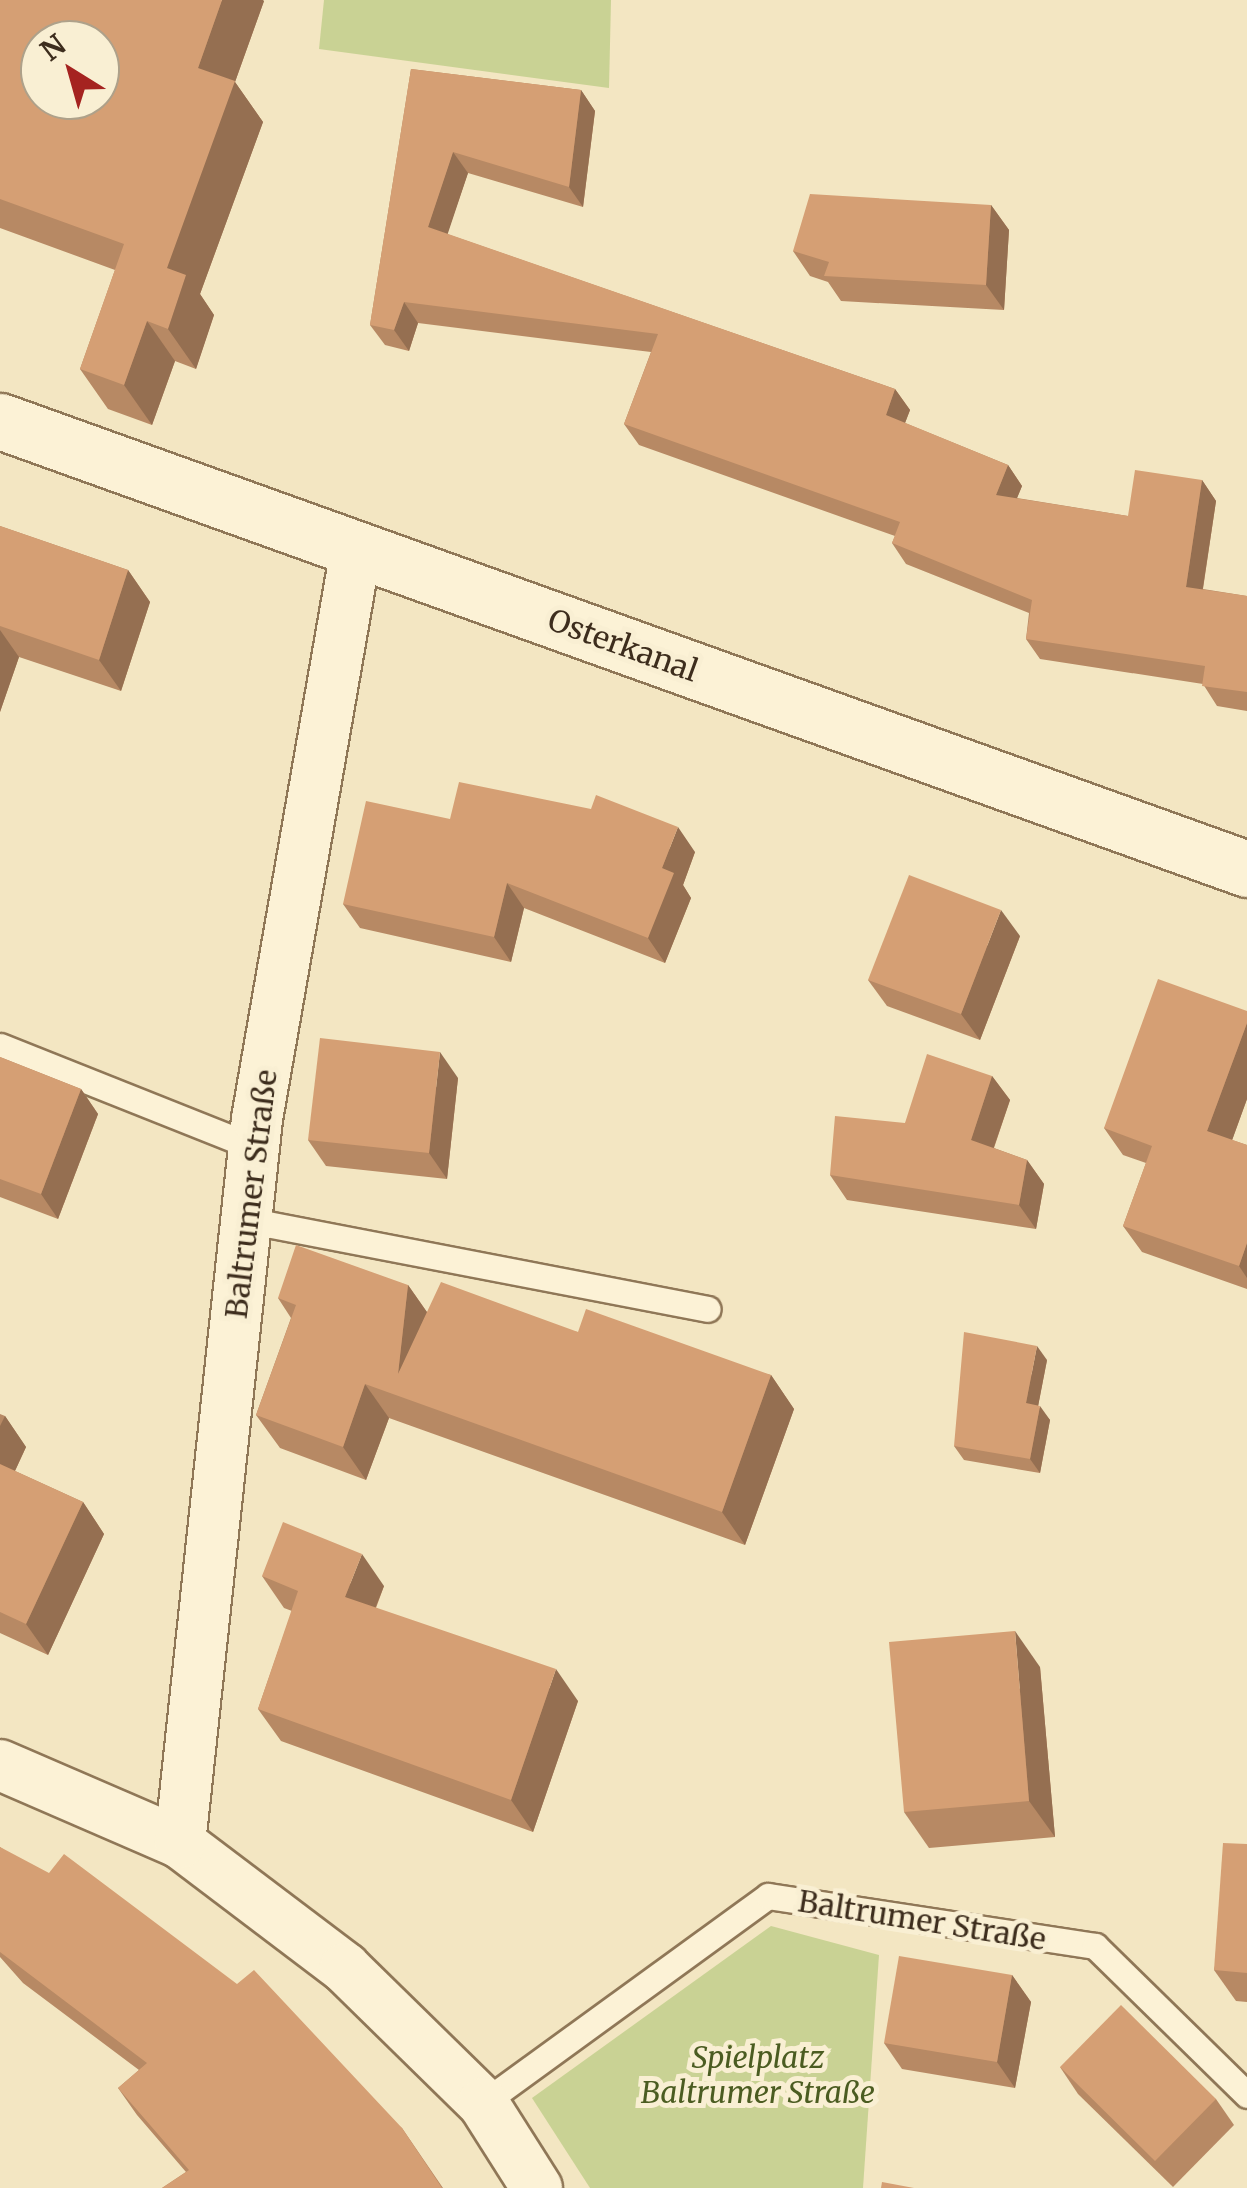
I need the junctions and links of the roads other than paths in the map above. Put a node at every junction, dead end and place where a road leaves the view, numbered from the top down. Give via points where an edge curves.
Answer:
1 (0, 421) edge
2 (356, 550) junction
3 (1247, 869) edge
4 (0, 1046) edge
5 (254, 1147) junction
6 (246, 1220) junction
7 (707, 1309) dead end
8 (0, 1765) edge
9 (180, 1843) junction
10 (1247, 2095) edge
11 (482, 2103) junction
12 (537, 2188) edge

1 - 2 main road, Osterkanal
2 - 3 main road, Osterkanal
2 - 5 street, Baltrumer Straße
4 - 5 lane
5 - 6 street, Baltrumer Straße
6 - 7 lane
6 - 9 street, Baltrumer Straße
8 - 9 street
9 - 11 street via 345,1968
10 - 11 lane, Baltrumer Straße via 1095,1946 768,1896
11 - 12 street

